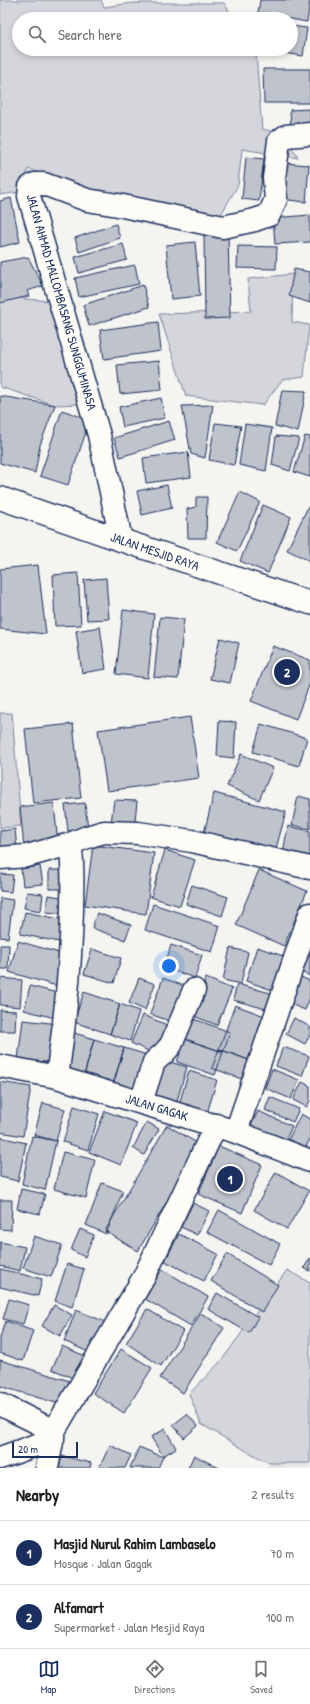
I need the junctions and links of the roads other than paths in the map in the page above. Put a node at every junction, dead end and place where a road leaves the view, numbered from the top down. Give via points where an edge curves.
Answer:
1 (304, 134) edge
2 (0, 498) edge
3 (121, 540) junction
4 (310, 603) edge
5 (70, 844) junction
6 (0, 858) edge
7 (310, 868) edge
8 (310, 914) edge
9 (194, 990) dead end
10 (0, 1066) edge
11 (57, 1076) junction
12 (141, 1102) junction
13 (226, 1128) junction
14 (310, 1161) edge
15 (0, 1404) edge
16 (51, 1449) edge
17 (0, 1458) edge

1 - 3 street, JALAN AHMAD MALLOMBASANG SUNGGUMINASA via 286,136 280,141 274,178 276,199 269,215 223,227 87,200 44,184 30,187 29,196 99,435
2 - 3 street, JALAN MESJID RAYA
3 - 4 street, JALAN MESJID RAYA
5 - 6 street via 27,856
5 - 7 street via 104,832 138,833 192,841
5 - 11 street via 73,858 71,941 66,1010
8 - 13 street
9 - 12 street via 170,1045 154,1062
10 - 11 street, JALAN GAGAK
11 - 12 street, JALAN GAGAK
12 - 13 street, JALAN GAGAK
13 - 14 street, JALAN GAGAK
13 - 16 street
15 - 16 street
16 - 17 street

